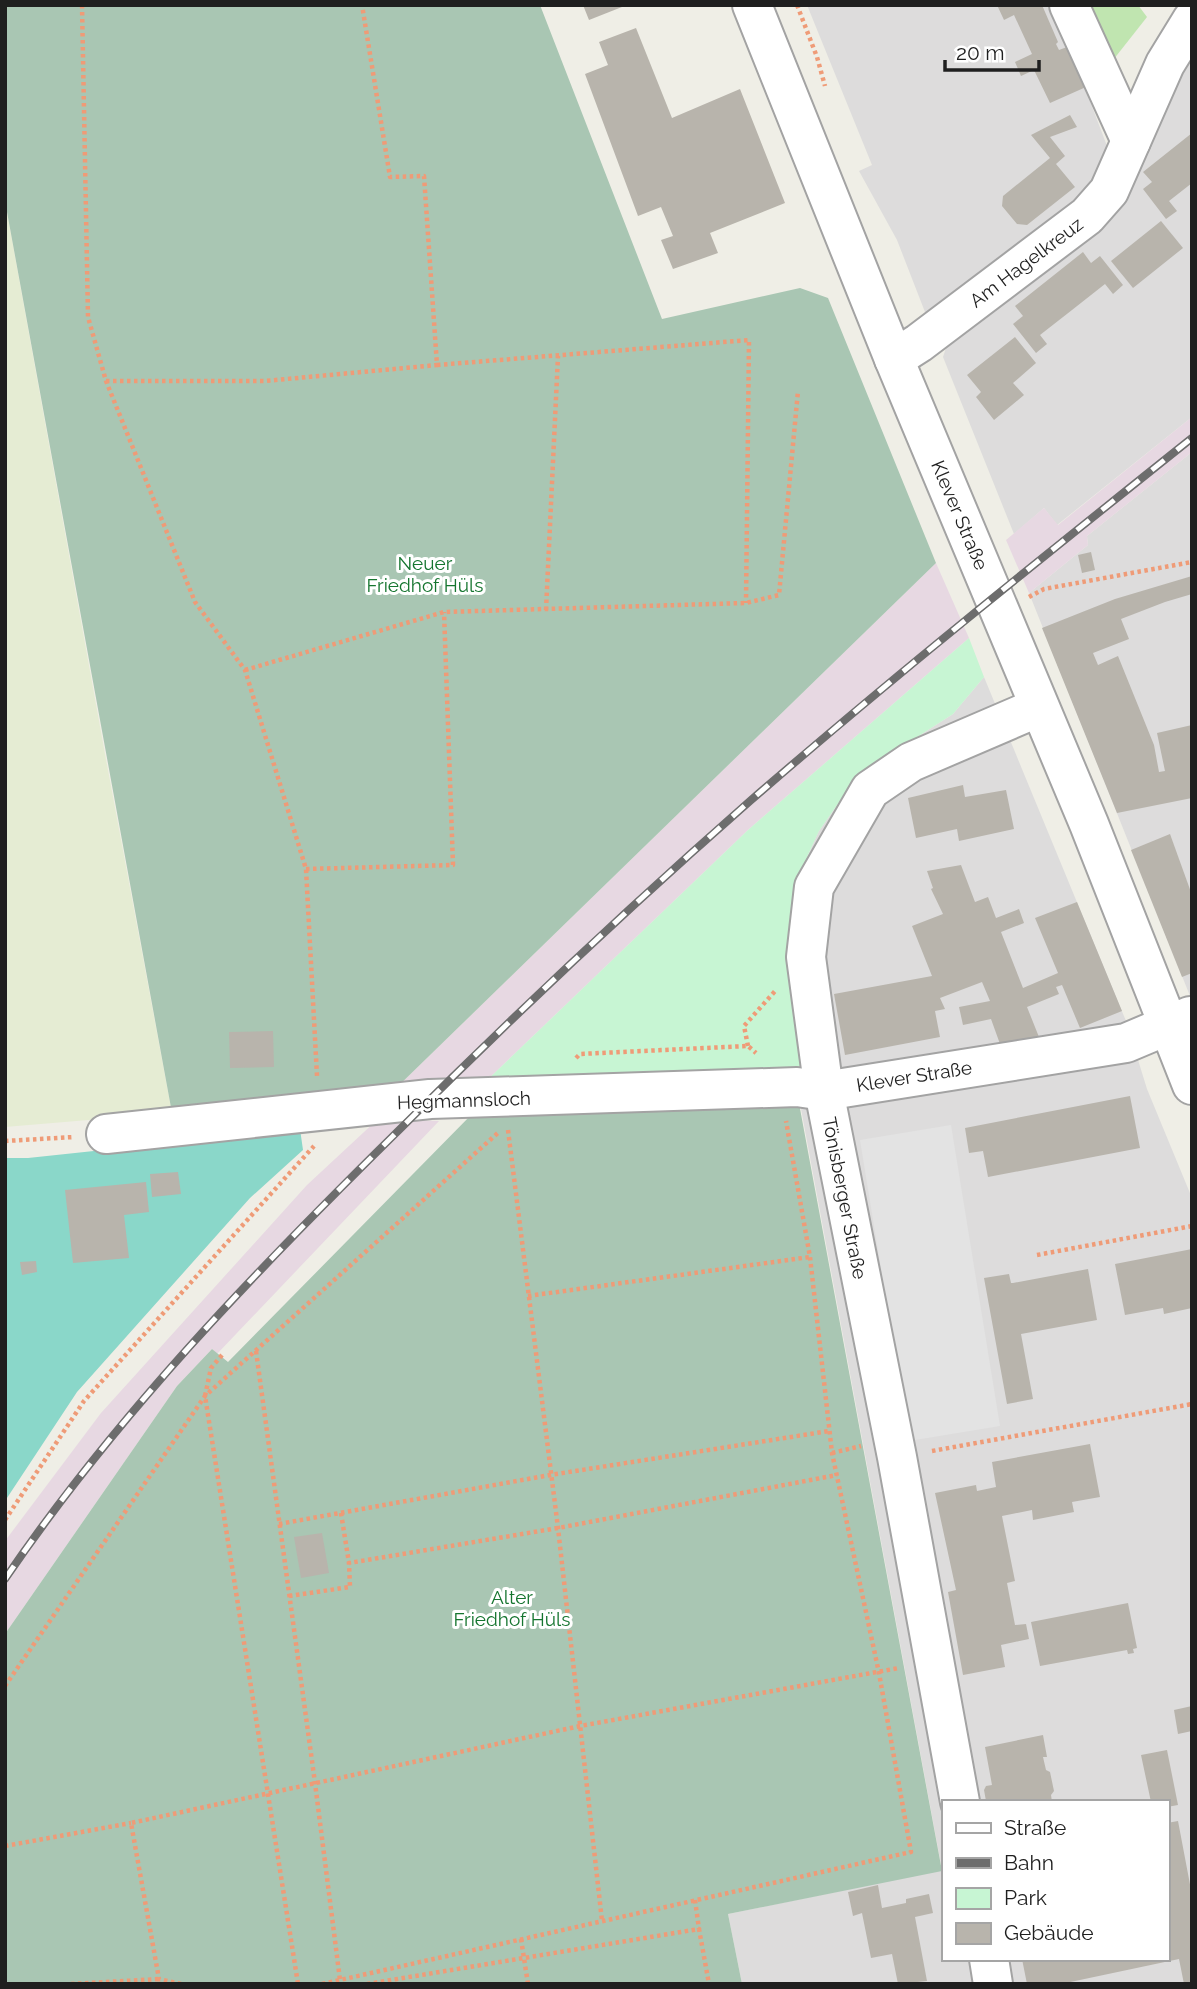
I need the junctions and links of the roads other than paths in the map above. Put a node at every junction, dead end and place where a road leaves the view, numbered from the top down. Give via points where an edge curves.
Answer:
1 (752, 5) edge
2 (1069, 5) edge
3 (1169, 5) edge
4 (1192, 21) edge
5 (1131, 141) junction
6 (894, 359) junction
7 (1039, 708) junction
8 (1180, 1020) edge
9 (1192, 1085) edge
10 (824, 1091) junction
11 (106, 1134) road end
12 (960, 1800) edge
13 (989, 1961) edge
14 (993, 1984) edge

1 - 6 street, Klever Straße
2 - 5 street
3 - 4 street, Am Hagelkreuz
4 - 5 street, Am Hagelkreuz via 1165,64
5 - 6 street, Am Hagelkreuz via 1109,191 1087,216
6 - 7 street, Klever Straße
7 - 8 street, Klever Straße
7 - 10 street, Tönisberger Straße via 911,762 870,790 814,887 806,957
8 - 9 street, Klever Straße
8 - 10 street, Klever Straße via 1126,1043
10 - 11 street, Hegmannsloch via 797,1087 430,1098
10 - 12 street, Tönisberger Straße
13 - 14 street

